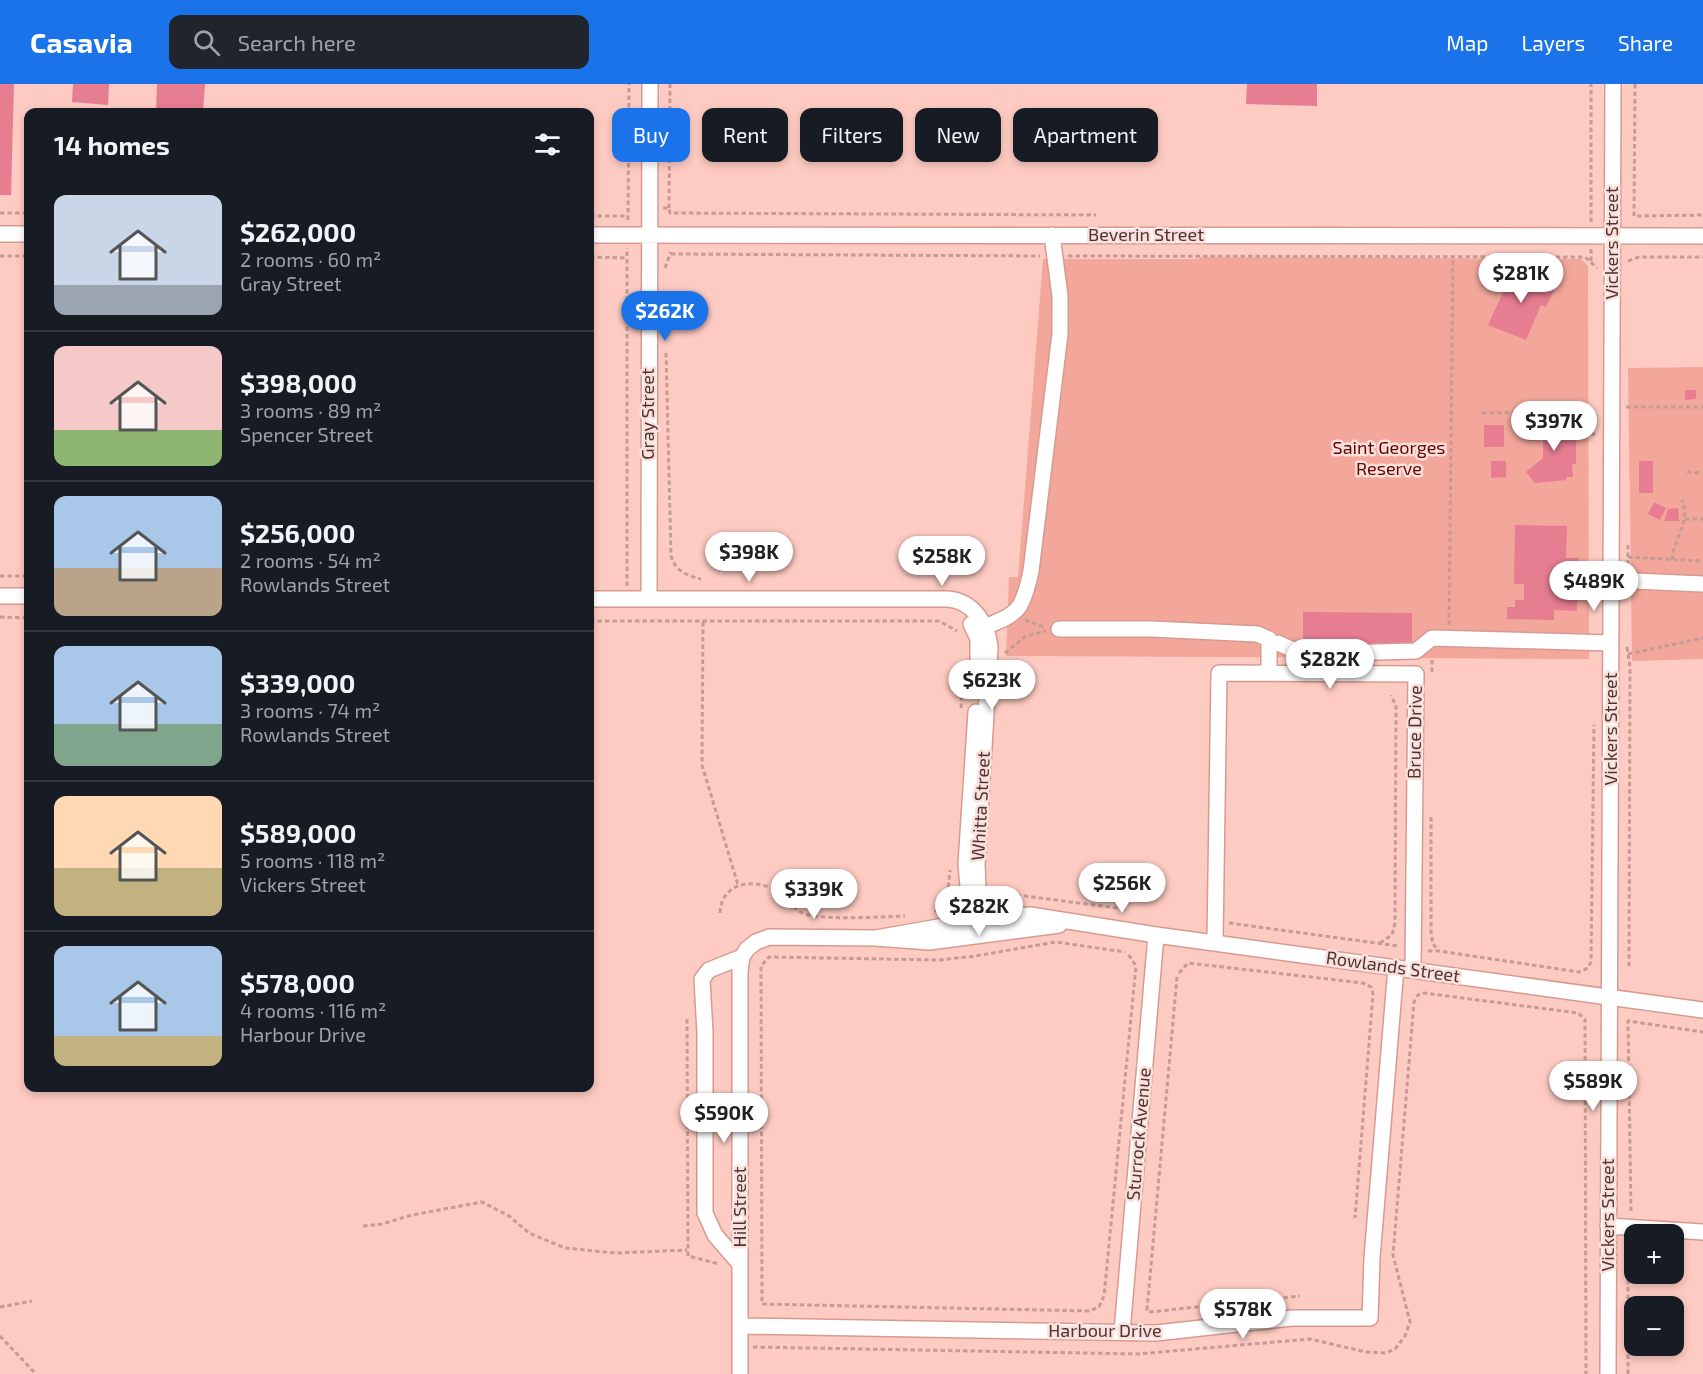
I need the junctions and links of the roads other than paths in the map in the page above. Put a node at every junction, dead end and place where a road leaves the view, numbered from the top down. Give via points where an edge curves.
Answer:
1 (650, 84) edge
2 (1613, 84) edge
3 (0, 234) edge
4 (24, 234) edge
5 (594, 235) edge
6 (648, 235) junction
7 (1052, 235) junction
8 (1703, 236) edge
9 (1612, 237) junction
10 (1611, 580) junction
11 (1703, 584) edge
12 (0, 596) edge
13 (24, 596) edge
14 (594, 599) edge
15 (649, 600) junction
16 (1059, 629) dead end
17 (980, 630) junction
18 (1611, 643) junction
19 (1269, 646) junction
20 (1269, 673) junction
21 (980, 925) junction
22 (1156, 935) junction
23 (1215, 942) junction
24 (742, 957) junction
25 (1396, 967) junction
26 (1413, 969) junction
27 (1610, 998) junction
28 (1703, 1010) edge
29 (1608, 1226) junction
30 (1703, 1232) edge
31 (740, 1263) junction
32 (740, 1326) junction
33 (1122, 1332) junction
34 (740, 1374) edge
35 (1608, 1374) edge

1 - 6 street, Gray Street
2 - 9 street, Vickers Street
3 - 4 street
5 - 6 street, Beverin Street
6 - 7 street, Beverin Street
6 - 15 street, Gray Street
7 - 9 street, Beverin Street
7 - 17 street via 1060,296 1060,334 1040,515 1026,595 1012,616
8 - 9 street, Beverin Street
9 - 10 street, Vickers Street
10 - 11 street
10 - 18 street, Vickers Street
12 - 13 street
14 - 15 street
15 - 17 street, Whitta Street via 909,600 964,609
16 - 19 street via 1257,634 1269,639
17 - 21 street, Whitta Street via 966,864
17 - 21 street, Whitta Street via 989,640 977,864
18 - 19 street via 1432,638 1416,651 1302,654 1278,643
18 - 27 street, Vickers Street
19 - 20 street
20 - 23 street, Bruce Drive via 1219,673
20 - 26 street, Bruce Drive via 1416,674
21 - 22 street, Rowlands Street via 1030,915
21 - 24 street, Rowlands Street via 876,938 758,936
22 - 23 street, Rowlands Street
22 - 33 street, Sturrock Avenue
23 - 25 street, Rowlands Street
24 - 31 street, Hill Street
24 - 31 street via 710,970 702,984 705,1213 720,1242
25 - 26 street, Rowlands Street
25 - 33 street, Harbour Drive via 1370,1318 1309,1317 1168,1332
26 - 27 street, Rowlands Street
27 - 28 street, Rowlands Street
27 - 29 street, Vickers Street
29 - 30 street
29 - 35 street, Vickers Street
31 - 32 street, Hill Street
32 - 33 street, Harbour Drive
32 - 34 street, Hill Street

